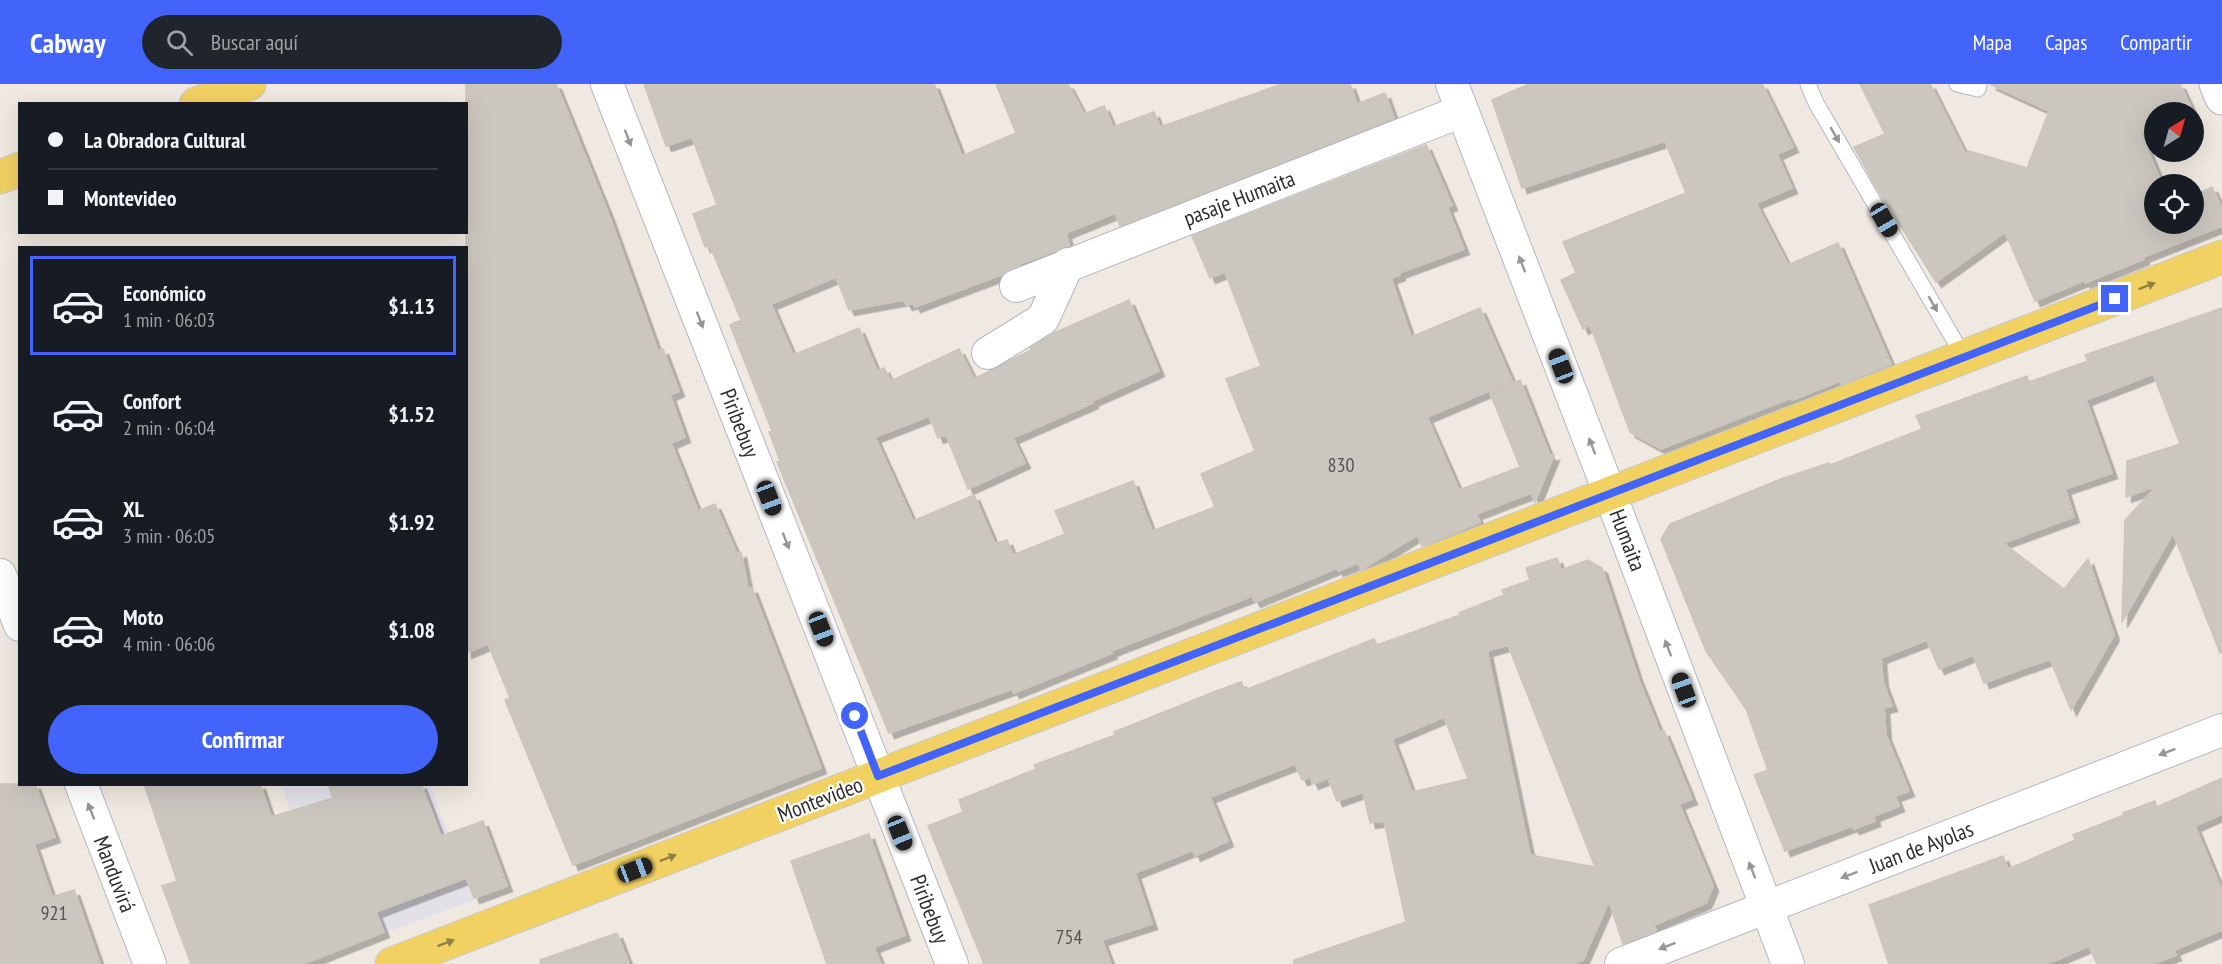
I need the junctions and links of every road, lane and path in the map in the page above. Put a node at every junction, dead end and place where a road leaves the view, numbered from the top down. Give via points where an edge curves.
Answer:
1 (249, 84) edge
2 (607, 84) edge
3 (1808, 84) edge
4 (1957, 84) edge
5 (1979, 84) edge
6 (2216, 84) edge
7 (1457, 98) edge
8 (2222, 98) edge
9 (201, 102) edge
10 (18, 170) edge
11 (0, 177) edge
12 (2222, 257) edge
13 (1068, 264) junction
14 (1016, 286) dead end
15 (988, 353) dead end
16 (1964, 357) junction
17 (1610, 494) junction
18 (0, 575) edge
19 (18, 621) edge
20 (2222, 730) edge
21 (878, 776) junction
22 (82, 786) edge
23 (1766, 908) junction
24 (150, 964) edge
25 (392, 964) edge
26 (952, 964) edge
27 (1621, 964) edge
28 (1788, 964) edge

1 - 9 main road
2 -> 21 street, Piribebuy
3 -> 16 lane
4 - 5 lane via 1978,89
6 - 8 street
7 - 13 street, pasaje Humaita
17 -> 7 street, Humaita
10 - 11 main road
16 -> 12 main road, Montevideo
13 - 14 street, pasaje Humaita
13 - 15 street via 1043,319
16 - 17 main road, Montevideo
17 - 21 main road, Montevideo
23 -> 17 street, Humaita
18 - 19 street
20 -> 23 street, Juan de Ayolas
25 -> 21 main road, Montevideo
21 - 26 street, Piribebuy
24 -> 22 street, Manduvirá
23 -> 27 street, Juan de Ayolas
23 - 28 street, Humaita

